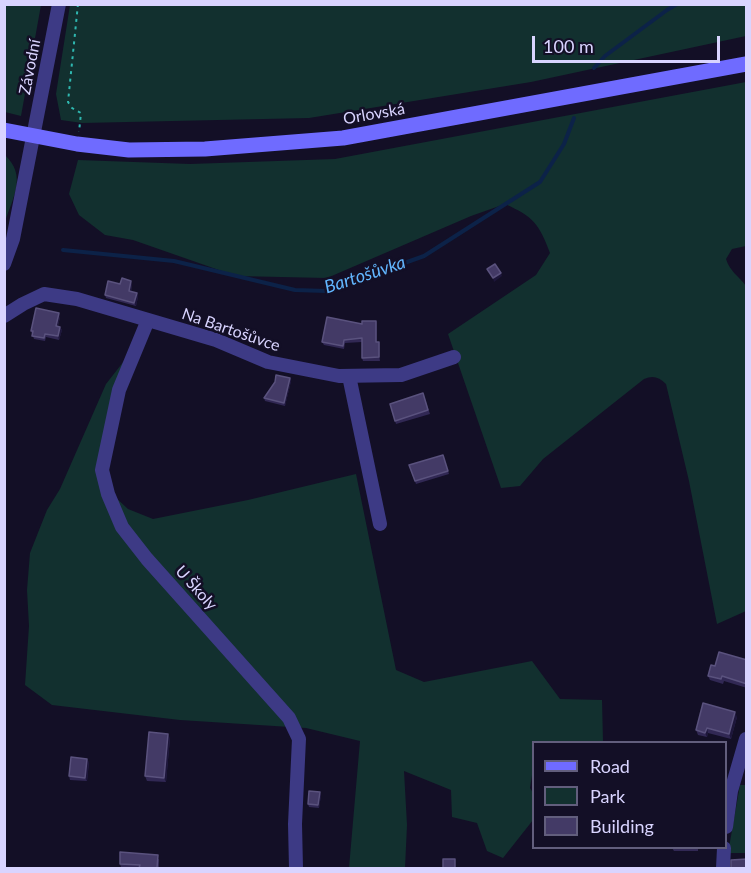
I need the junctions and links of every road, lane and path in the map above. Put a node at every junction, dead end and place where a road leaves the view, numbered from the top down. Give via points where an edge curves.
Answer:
1 (58, 4) edge
2 (78, 4) edge
3 (747, 64) edge
4 (4, 130) edge
5 (34, 136) junction
6 (77, 144) junction
7 (4, 264) edge
8 (4, 316) edge
9 (148, 320) junction
10 (454, 357) dead end
11 (349, 376) junction
12 (380, 524) dead end
13 (747, 739) edge
14 (727, 820) edge
15 (724, 849) edge
16 (296, 868) edge
17 (723, 868) edge

1 - 5 street, Závodní
2 - 6 path via 68,102 81,113
3 - 6 street, Orlovská via 342,138 205,149 129,150
4 - 5 street, Orlovská
5 - 6 street, Orlovská
5 - 7 street, Závodní via 13,239
8 - 9 street, Na Bartošůvce via 44,294 77,299
9 - 11 street, Na Bartošůvce via 216,340 268,362
9 - 16 street, U Školy via 119,390 102,470 122,527 289,718 299,739
10 - 11 street, Na Bartošůvce via 401,375
11 - 12 street
13 - 14 street via 731,791
15 - 17 street

